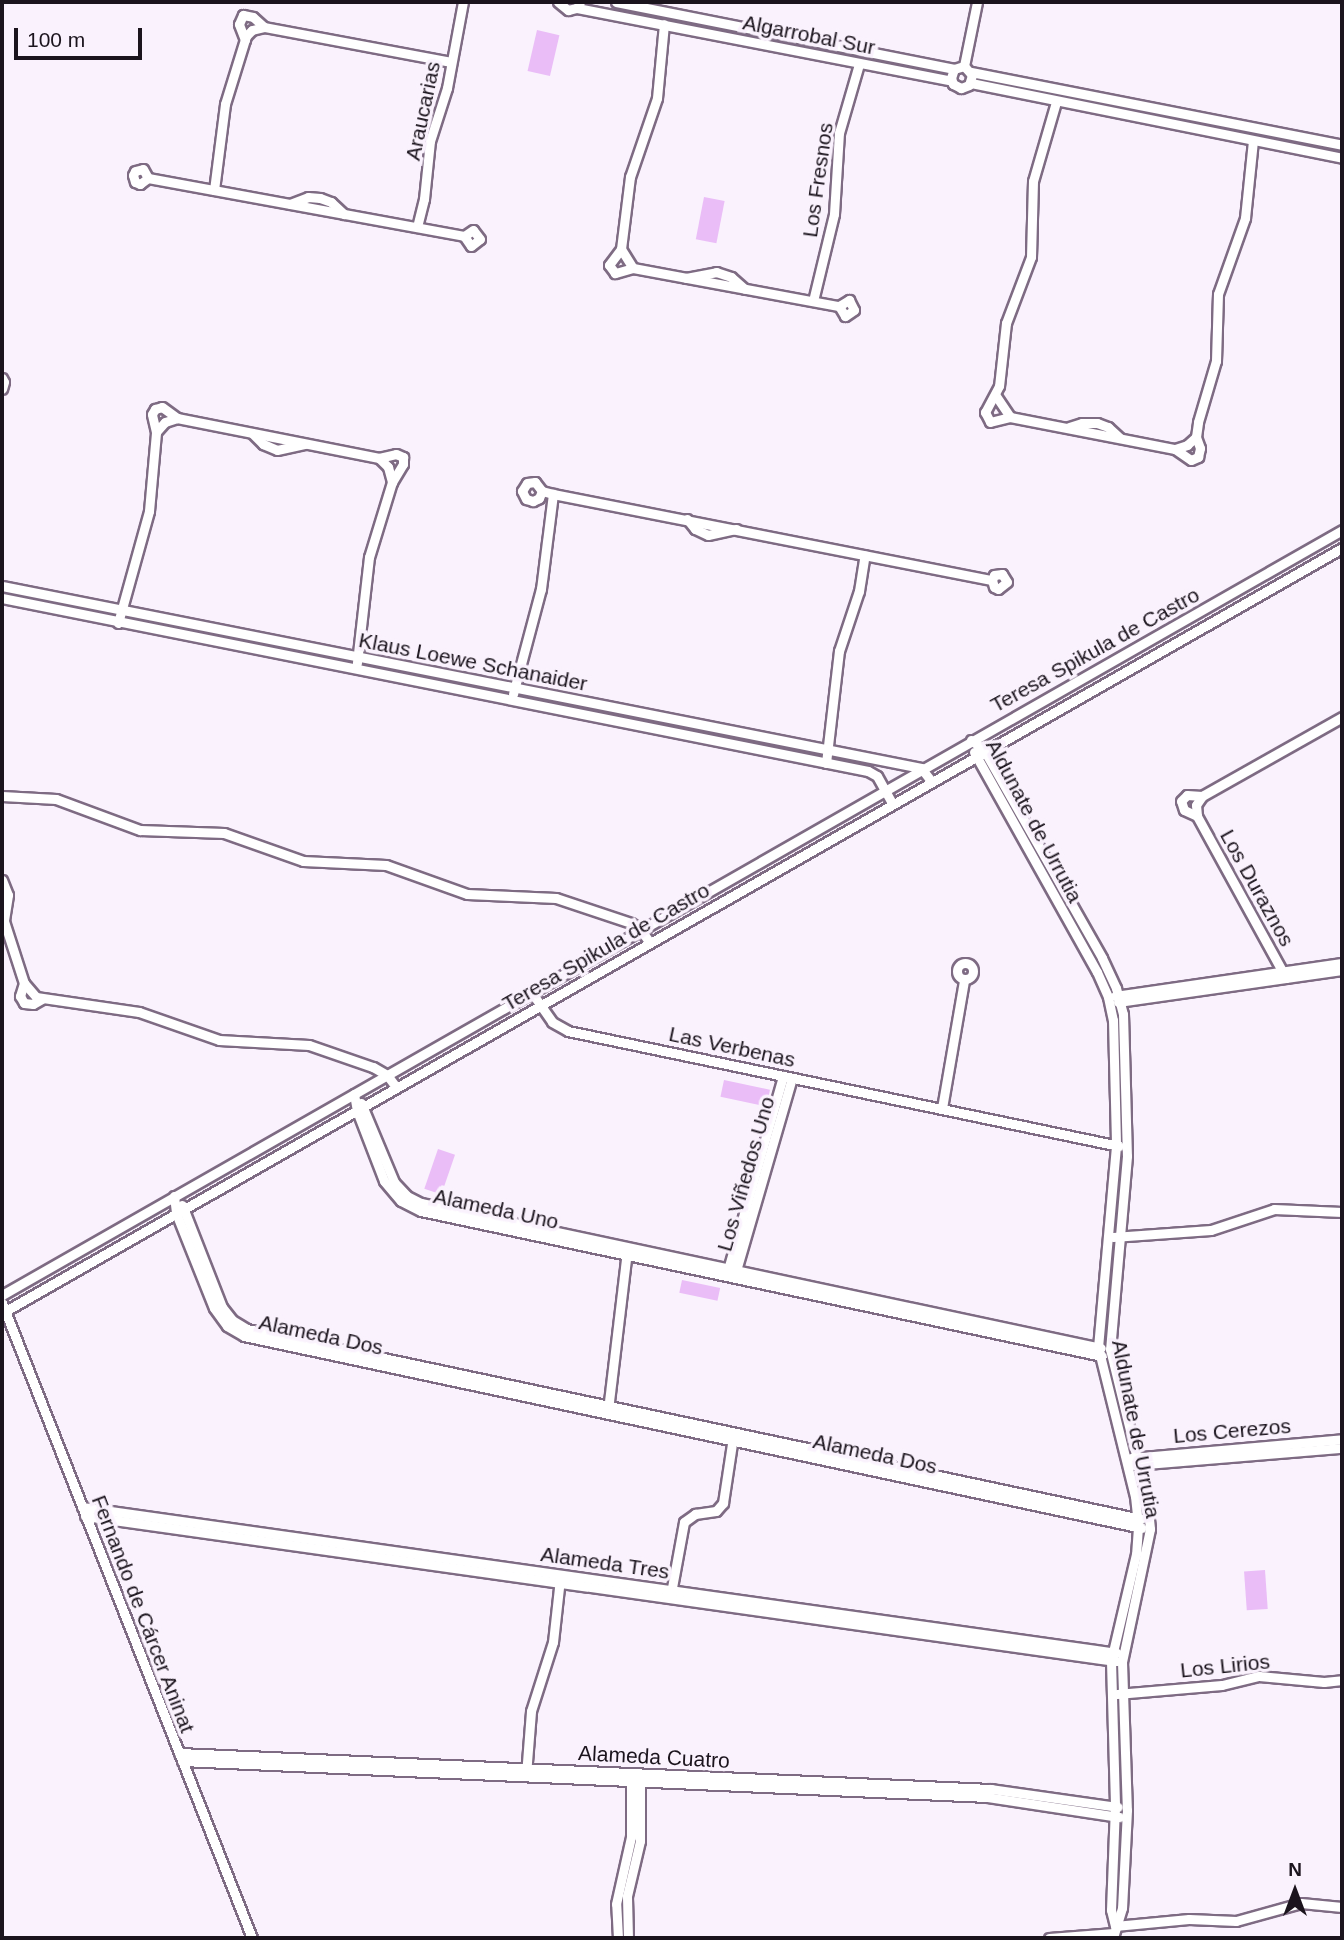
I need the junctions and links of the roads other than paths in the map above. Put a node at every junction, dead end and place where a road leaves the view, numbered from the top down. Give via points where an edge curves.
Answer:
1 (463, 2) edge
2 (558, 2) edge
3 (616, 2) edge
4 (977, 2) edge
5 (578, 5) edge
6 (664, 24) junction
7 (264, 27) junction
8 (244, 40) junction
9 (451, 62) junction
10 (859, 64) junction
11 (954, 69) junction
12 (968, 69) junction
13 (951, 81) junction
14 (971, 83) junction
15 (1055, 102) junction
16 (1253, 141) junction
17 (1342, 145) edge
18 (1342, 158) edge
19 (148, 178) dead end
20 (214, 190) junction
21 (417, 227) junction
22 (464, 236) dead end
23 (621, 249) junction
24 (633, 268) junction
25 (813, 301) junction
26 (839, 306) dead end
27 (2, 378) edge
28 (2, 389) edge
29 (996, 396) junction
30 (1010, 417) junction
31 (177, 418) junction
32 (156, 432) junction
33 (1196, 437) junction
34 (1175, 449) junction
35 (379, 458) junction
36 (392, 482) junction
37 (542, 491) dead end
38 (553, 494) junction
39 (1342, 530) edge
40 (1342, 548) edge
41 (865, 555) junction
42 (992, 580) dead end
43 (2, 586) edge
44 (2, 598) edge
45 (1222, 599) junction
46 (121, 609) junction
47 (1229, 612) junction
48 (118, 623) junction
49 (359, 657) junction
50 (356, 670) junction
51 (514, 688) junction
52 (512, 700) junction
53 (1342, 717) edge
54 (971, 740) junction
55 (829, 749) junction
56 (979, 753) junction
57 (826, 763) junction
58 (921, 768) junction
59 (931, 782) junction
60 (884, 789) junction
61 (2, 796) edge
62 (1202, 796) junction
63 (892, 803) junction
64 (1198, 816) junction
65 (2, 880) edge
66 (3, 918) edge
67 (640, 929) junction
68 (650, 943) junction
69 (1342, 963) edge
70 (1342, 970) edge
71 (1284, 975) junction
72 (964, 980) dead end
73 (532, 993) junction
74 (1120, 999) junction
75 (1109, 1000) junction
76 (540, 1005) junction
77 (387, 1074) junction
78 (788, 1077) junction
79 (396, 1087) junction
80 (354, 1094) junction
81 (942, 1108) junction
82 (360, 1109) junction
83 (1116, 1146) junction
84 (1128, 1148) junction
85 (174, 1196) junction
86 (180, 1210) junction
87 (1342, 1212) edge
88 (1108, 1237) junction
89 (1119, 1237) junction
90 (626, 1250) junction
91 (731, 1273) junction
92 (2, 1295) edge
93 (3, 1309) edge
94 (1099, 1351) junction
95 (1110, 1354) junction
96 (608, 1410) junction
97 (733, 1437) junction
98 (1342, 1439) edge
99 (1342, 1448) edge
100 (1137, 1461) junction
101 (1125, 1462) junction
102 (83, 1511) junction
103 (1138, 1523) junction
104 (1150, 1524) junction
105 (560, 1579) junction
106 (671, 1594) junction
107 (1117, 1657) junction
108 (1342, 1680) edge
109 (1116, 1694) junction
110 (180, 1757) junction
111 (526, 1772) junction
112 (636, 1778) junction
113 (1115, 1811) junction
114 (1126, 1814) junction
115 (1342, 1906) edge
116 (1114, 1933) edge
117 (252, 1938) edge
118 (618, 1938) edge
119 (628, 1938) edge
120 (1049, 1938) edge

1 - 9 street, Araucarias
2 - 5 street, Algarrobal Sur via 565,10
3 - 11 street, Algarrobal Sur
4 - 12 street
5 - 6 street, Algarrobal Sur
6 - 10 street, Algarrobal Sur
6 - 23 street via 657,98 630,177
7 - 8 street via 251,30
7 - 8 street via 243,15 239,23
7 - 9 street
8 - 20 street via 225,104
9 - 21 street, Araucarias via 430,141
10 - 13 street, Algarrobal Sur
10 - 25 street, Los Fresnos via 839,133 834,214
11 - 12 street
11 - 13 street
12 - 14 street
12 - 17 street
13 - 14 street via 961,88
14 - 15 street
15 - 16 street
15 - 29 street via 1033,181 1031,257 1006,323
16 - 18 street
16 - 33 street via 1245,218 1218,294 1215,371
19 - 20 street
20 - 21 street via 290,204 320,198 344,214
21 - 22 street
23 - 24 street
23 - 24 street via 610,262 611,270 624,273
24 - 25 street via 684,278 716,272 745,289
25 - 26 street
27 - 28 street
29 - 30 street
29 - 30 street via 986,410 986,419
30 - 34 street via 1069,428 1082,422 1097,423 1120,438
31 - 32 street
31 - 32 street via 157,407 152,414
31 - 35 street via 252,433 277,450 305,444
32 - 46 street via 148,519
33 - 34 street
33 - 34 street via 1200,450 1196,459
35 - 36 street via 388,467
35 - 36 street via 403,457 404,464
36 - 49 street via 369,557
37 - 38 street
38 - 41 street via 687,519 708,535 736,529
38 - 51 street via 541,589
39 - 45 street, Teresa Spikula de Castro
40 - 47 street, Teresa Spikula de Castro
41 - 42 street
41 - 55 street via 839,651
43 - 46 street, Klaus Loewe Schanaider
44 - 48 street, Klaus Loewe Schanaider
45 - 47 street, Teresa Spikula de Castro
45 - 54 street, Teresa Spikula de Castro
46 - 48 street
46 - 49 street, Klaus Loewe Schanaider
47 - 56 street, Teresa Spikula de Castro
48 - 50 street, Klaus Loewe Schanaider
49 - 50 street
49 - 51 street, Klaus Loewe Schanaider
50 - 52 street, Klaus Loewe Schanaider
51 - 52 street
51 - 55 street, Klaus Loewe Schanaider
52 - 57 street, Klaus Loewe Schanaider
53 - 62 street, Los Duraznos
54 - 56 street, Aldunate de Urrutia
54 - 58 street, Teresa Spikula de Castro
55 - 57 street
55 - 58 street, Klaus Loewe Schanaider
56 - 59 street, Teresa Spikula de Castro
56 - 74 street, Aldunate de Urrutia via 1102,958
56 - 75 street, Aldunate de Urrutia
57 - 60 street, Klaus Loewe Schanaider via 871,772
58 - 59 street
58 - 60 street, Teresa Spikula de Castro
59 - 63 street, Teresa Spikula de Castro
60 - 63 street, Klaus Loewe Schanaider
60 - 67 street, Teresa Spikula de Castro
61 - 67 street via 57,799 140,830 224,833 303,861 386,865 467,894 556,898
62 - 64 street, Los Duraznos via 1196,805
62 - 64 street, Los Duraznos via 1187,795 1181,800 1184,810
63 - 68 street, Teresa Spikula de Castro
64 - 71 street, Los Duraznos
65 - 66 street via 8,895
66 - 77 street via 24,983 20,996 24,1003 42,999 139,1012 219,1040 302,1043
67 - 68 street
67 - 73 street, Teresa Spikula de Castro
68 - 76 street, Teresa Spikula de Castro
69 - 71 street
70 - 71 street
71 - 74 street
72 - 81 street
73 - 76 street, Las Verbenas
73 - 77 street, Teresa Spikula de Castro
74 - 75 street
74 - 84 street, Aldunate de Urrutia
75 - 83 street, Aldunate de Urrutia
76 - 78 street, Las Verbenas via 562,1029
76 - 79 street, Teresa Spikula de Castro
77 - 79 street
77 - 80 street, Teresa Spikula de Castro
78 - 81 street, Las Verbenas
78 - 91 street, Los Viñedos Uno
79 - 82 street, Teresa Spikula de Castro
80 - 82 street, Alameda Uno
80 - 85 street, Teresa Spikula de Castro
81 - 83 street, Las Verbenas
82 - 86 street, Teresa Spikula de Castro
82 - 90 street, Alameda Uno via 384,1181 407,1205 428,1213
83 - 84 street, Las Verbenas
83 - 88 street, Aldunate de Urrutia
84 - 89 street, Aldunate de Urrutia
85 - 86 street, Alameda Dos
85 - 92 street, Teresa Spikula de Castro
86 - 93 street, Teresa Spikula de Castro
86 - 96 street, Alameda Dos via 214,1308 238,1334
87 - 89 street via 1275,1209 1205,1231
88 - 89 street
88 - 94 street, Aldunate de Urrutia
89 - 95 street, Aldunate de Urrutia
90 - 91 street, Alameda Uno
90 - 96 street
91 - 94 street, Alameda Uno
93 - 102 street, Fernando de Cárcer Aninat
94 - 95 street, Alameda Uno
94 - 101 street, Aldunate de Urrutia
95 - 100 street, Aldunate de Urrutia
96 - 97 street, Alameda Dos
97 - 103 street, Alameda Dos
97 - 106 street via 723,1503 716,1511 695,1514 684,1522
98 - 100 street, Los Cerezos
99 - 100 street, Los Cerezos
100 - 101 street, Los Cerezos
100 - 104 street, Aldunate de Urrutia
101 - 103 street, Aldunate de Urrutia
102 - 105 street, Alameda Tres
102 - 110 street, Fernando de Cárcer Aninat
103 - 104 street, Alameda Dos
103 - 107 street, Aldunate de Urrutia
104 - 107 street, Aldunate de Urrutia
105 - 106 street, Alameda Tres
105 - 111 street via 553,1643 531,1711
106 - 107 street, Alameda Tres
107 - 109 street, Aldunate de Urrutia
108 - 109 street, Los Lirios via 1259,1676 1222,1685
109 - 113 street, Aldunate de Urrutia
109 - 114 street, Aldunate de Urrutia
110 - 111 street, Alameda Cuatro
110 - 117 street, Fernando de Cárcer Aninat
111 - 112 street, Alameda Cuatro
112 - 113 street, Alameda Cuatro via 991,1789
112 - 118 street via 630,1845 616,1904
112 - 119 street via 639,1849 626,1905
113 - 114 street, Alameda Cuatro
113 - 116 street, Aldunate de Urrutia
114 - 116 street, Aldunate de Urrutia via 1122,1908
115 - 116 street via 1301,1903 1236,1921 1189,1919
116 - 120 street

